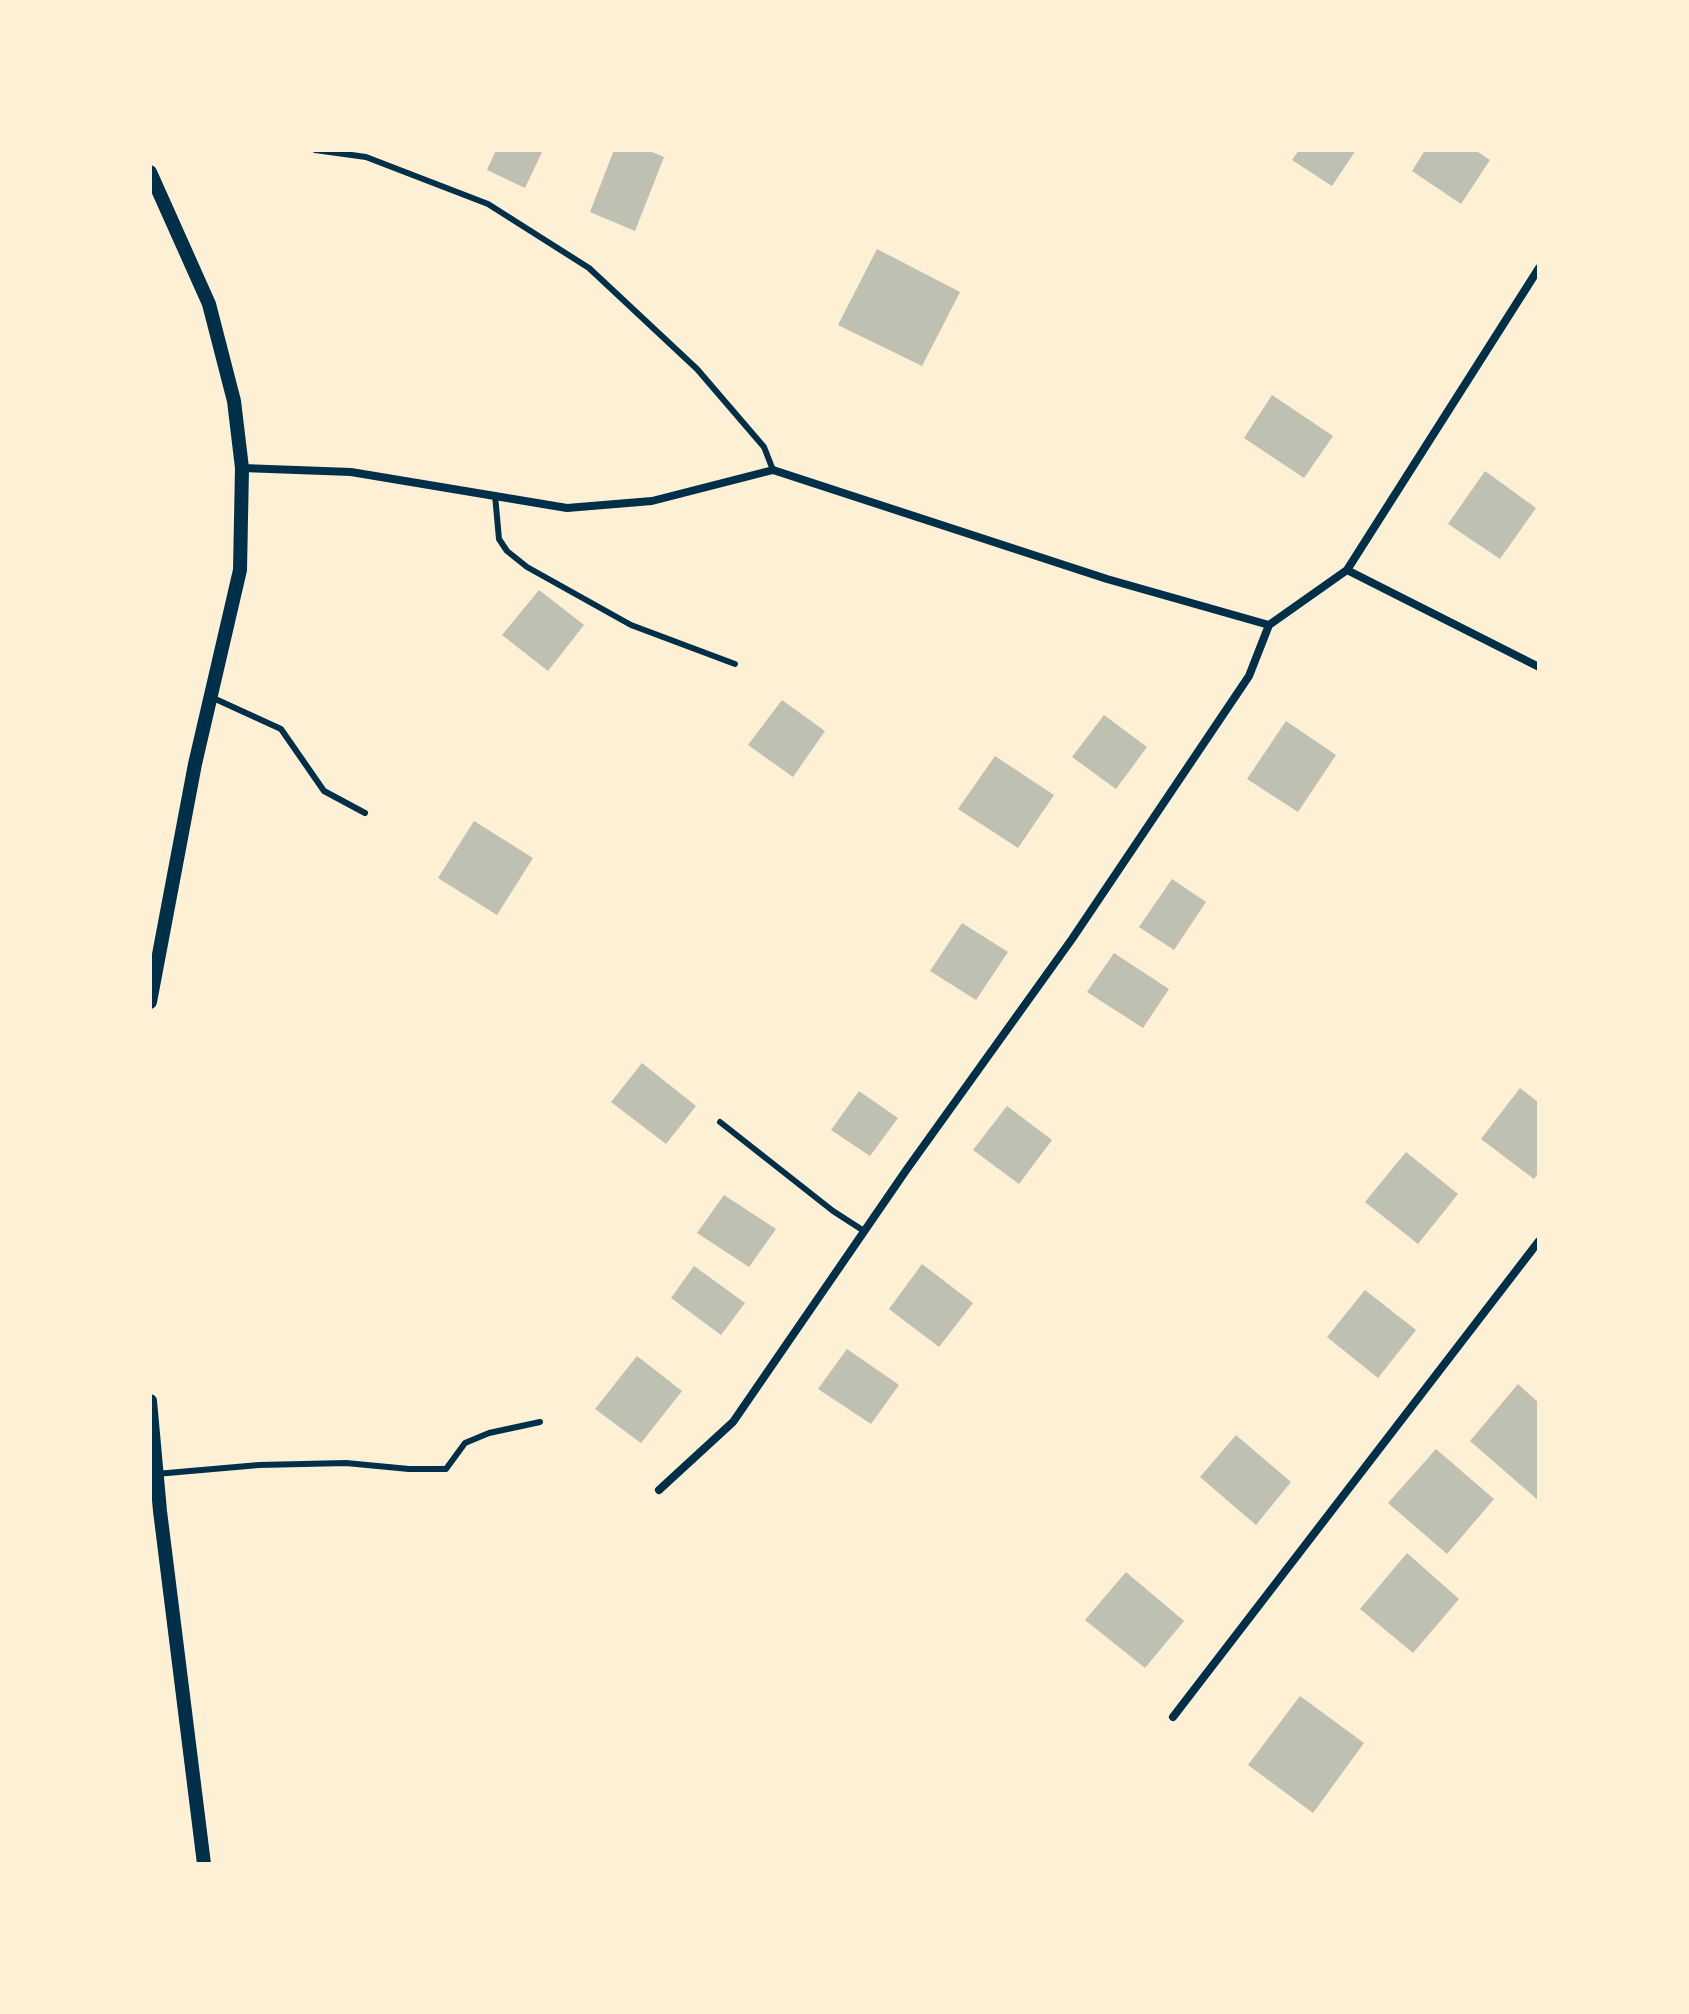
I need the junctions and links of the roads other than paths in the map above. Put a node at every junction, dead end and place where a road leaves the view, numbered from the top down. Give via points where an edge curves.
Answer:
1 (315, 150) edge
2 (150, 172) edge
3 (1539, 268) edge
4 (242, 468) junction
5 (773, 470) junction
6 (495, 495) junction
7 (1347, 570) junction
8 (1269, 625) junction
9 (735, 664) dead end
10 (1539, 667) edge
11 (211, 697) junction
12 (365, 813) dead end
13 (150, 1002) edge
14 (720, 1122) dead end
15 (864, 1231) junction
16 (1539, 1241) edge
17 (150, 1401) edge
18 (540, 1422) dead end
19 (156, 1474) junction
20 (659, 1490) dead end
21 (1173, 1717) dead end
22 (204, 1864) edge

1 - 5 lane via 366,157 488,204 589,268 697,369 764,447
2 - 4 street via 209,304 234,401
3 - 7 street
4 - 6 street via 351,472
4 - 11 street via 240,570
5 - 6 street via 652,501 567,508
5 - 8 street via 1107,579
6 - 9 lane via 499,539 527,567 631,625
7 - 8 street
7 - 10 street
8 - 15 street via 1249,676 1072,939
11 - 12 lane via 281,729 324,791
11 - 13 street
14 - 15 lane
15 - 20 street via 733,1422
16 - 21 street
17 - 19 street
18 - 19 lane via 465,1443 446,1469 346,1463
19 - 22 street

